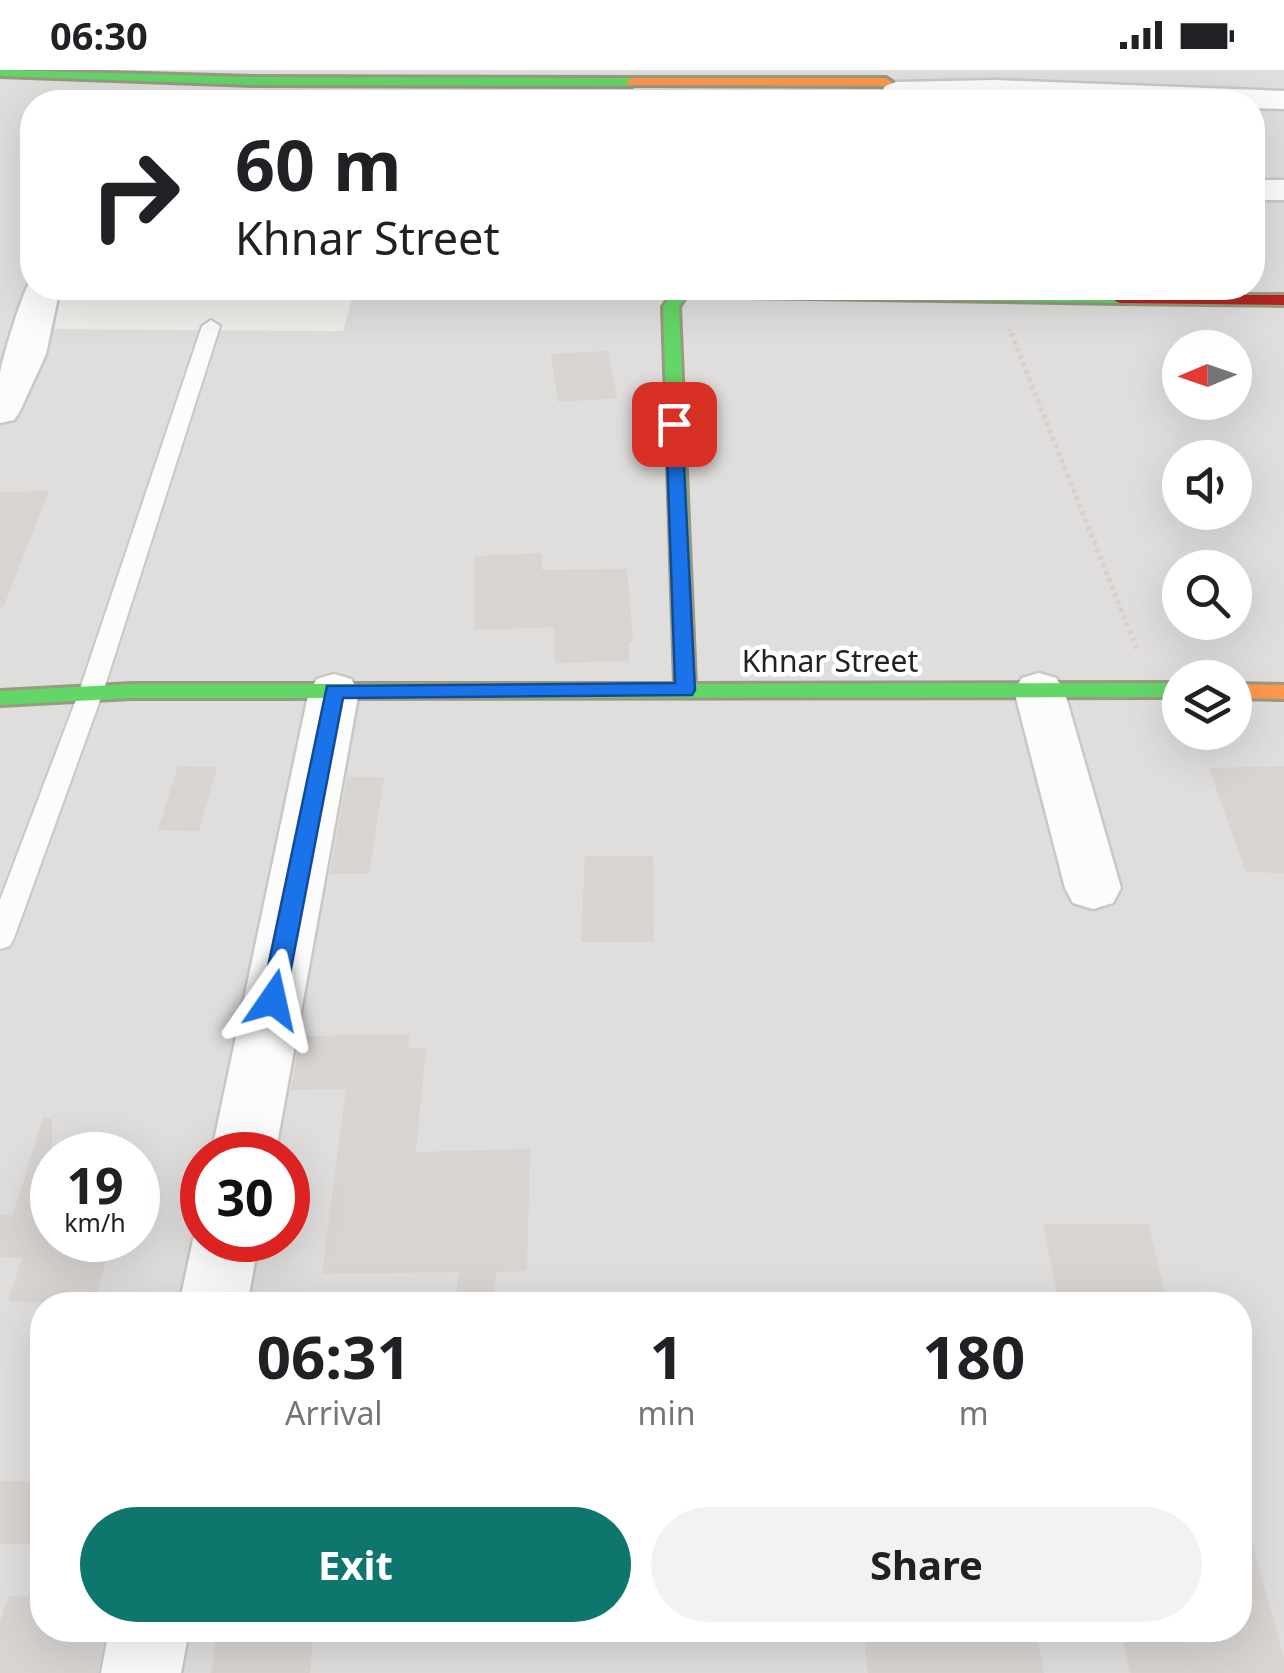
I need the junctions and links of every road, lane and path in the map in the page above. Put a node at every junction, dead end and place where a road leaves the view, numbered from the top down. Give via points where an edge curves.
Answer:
1 (1, 74) edge
2 (255, 76) edge
3 (892, 87) joint
4 (1012, 90) edge
5 (39, 300) edge
6 (674, 300) edge
7 (997, 300) edge
8 (211, 326) dead end
9 (0, 411) edge
10 (685, 690) junction
11 (1039, 690) junction
12 (1154, 690) junction
13 (1162, 690) edge
14 (334, 691) junction
15 (1252, 691) edge
16 (91, 692) junction
17 (1284, 692) edge
18 (0, 698) edge
19 (1093, 888) dead end
20 (0, 938) edge
21 (248, 1132) edge
22 (222, 1262) edge
23 (216, 1292) edge
24 (147, 1642) edge
25 (141, 1673) edge

1 - 2 street
2 - 3 street
3 - 4 street
5 - 9 street via 27,354
6 - 10 street
7 - 12 path
8 - 16 lane
10 - 11 street, Khnar Street
10 - 14 street, Khnar Street
11 - 12 street, Khnar Street
11 - 19 street
12 - 13 street, Khnar Street
14 - 16 street, Khnar Street
14 - 21 street
15 - 17 street
16 - 18 street, Khnar Street
16 - 20 lane
22 - 23 street
24 - 25 street

